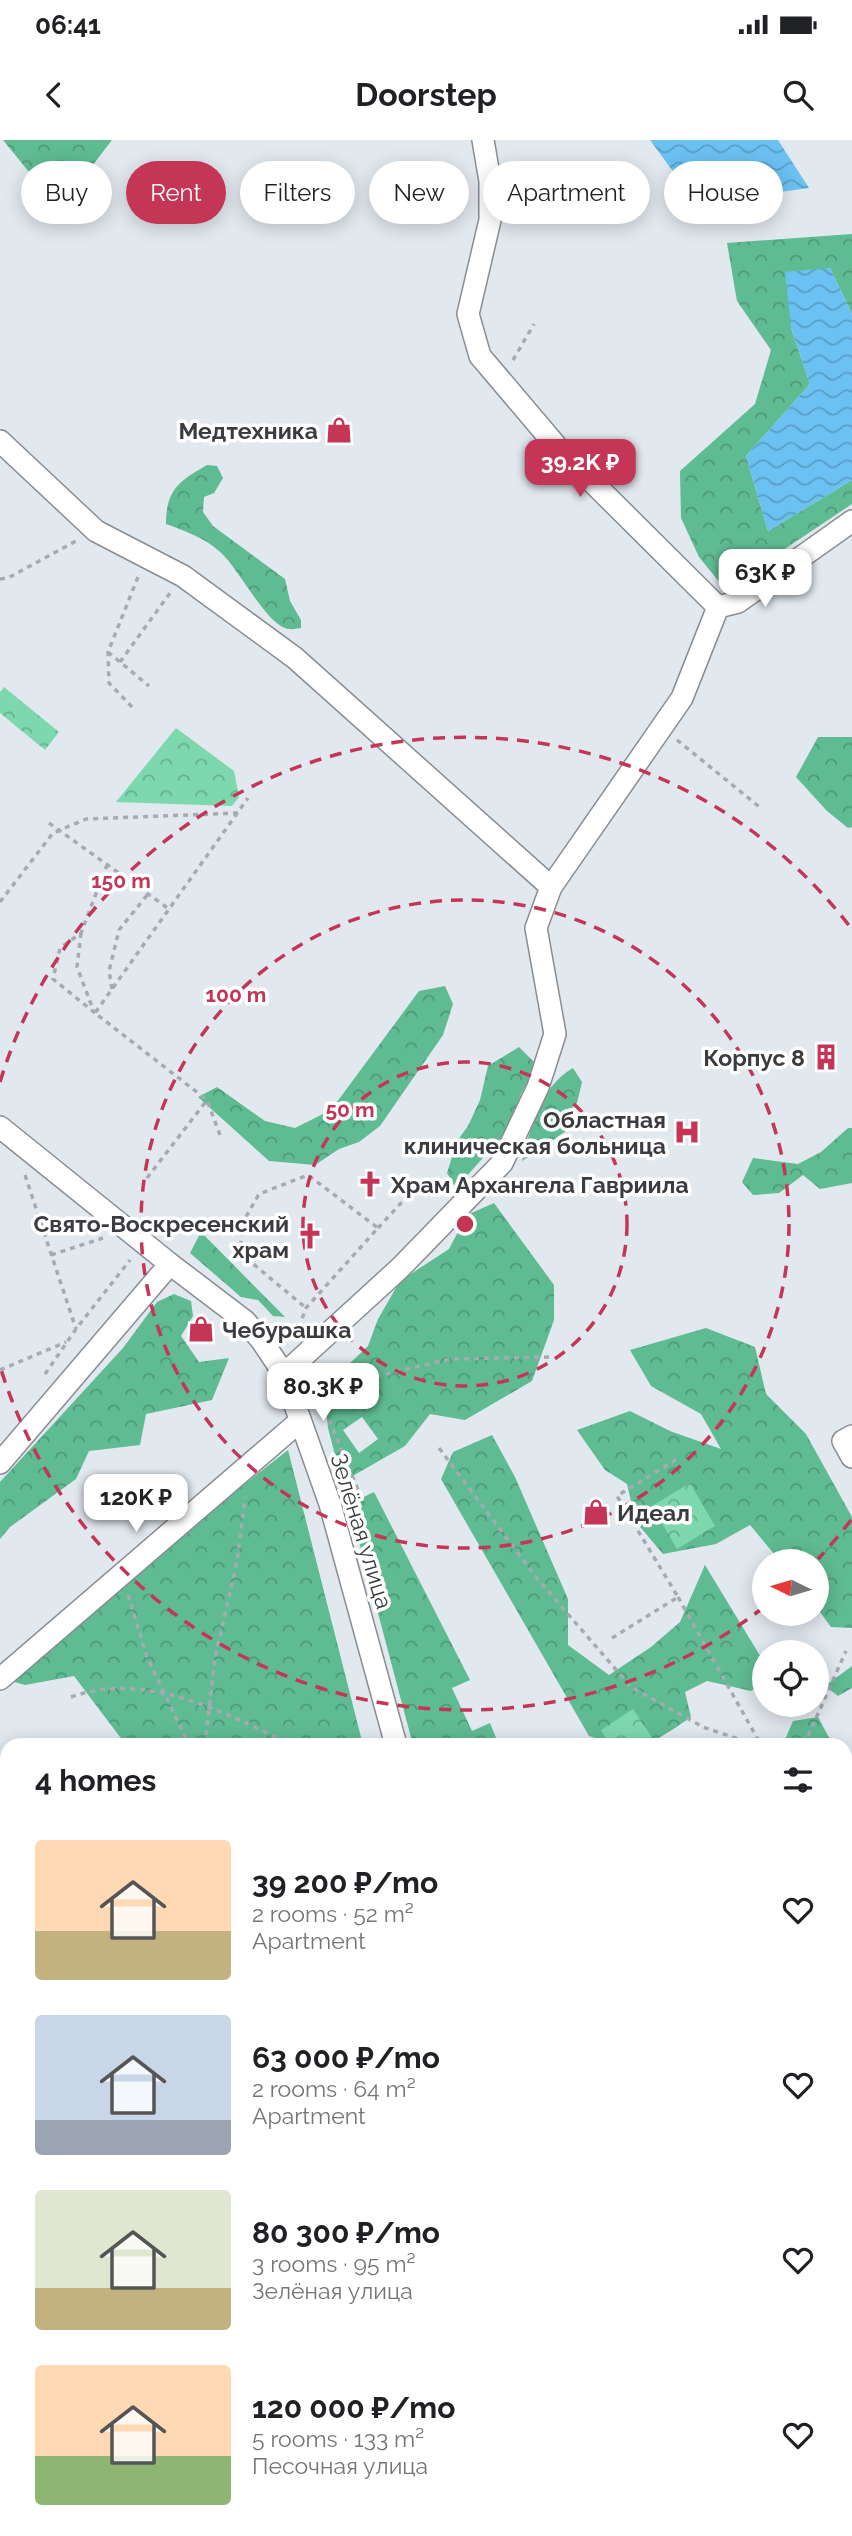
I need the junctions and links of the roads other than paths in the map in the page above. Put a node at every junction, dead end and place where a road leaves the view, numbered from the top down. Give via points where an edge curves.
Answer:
1 (483, 140) edge
2 (0, 440) edge
3 (852, 521) edge
4 (718, 607) junction
5 (551, 887) junction
6 (0, 1127) edge
7 (170, 1264) junction
8 (284, 1374) junction
9 (300, 1421) junction
10 (852, 1436) edge
11 (852, 1457) edge
12 (0, 1464) edge
13 (0, 1679) edge
14 (394, 1738) edge

1 - 4 street via 490,220 468,314 480,356 558,448
2 - 5 street via 96,531 183,576 295,657
3 - 4 street via 738,603
4 - 5 street via 682,698
5 - 8 street via 536,928 555,1034 538,1087 502,1163 400,1268
6 - 7 street, Зелёная улица
7 - 8 street, Зелёная улица via 245,1321
7 - 12 street
8 - 9 street, Зелёная улица
9 - 13 street
9 - 14 street, Зелёная улица via 330,1504
10 - 11 street via 843,1441

